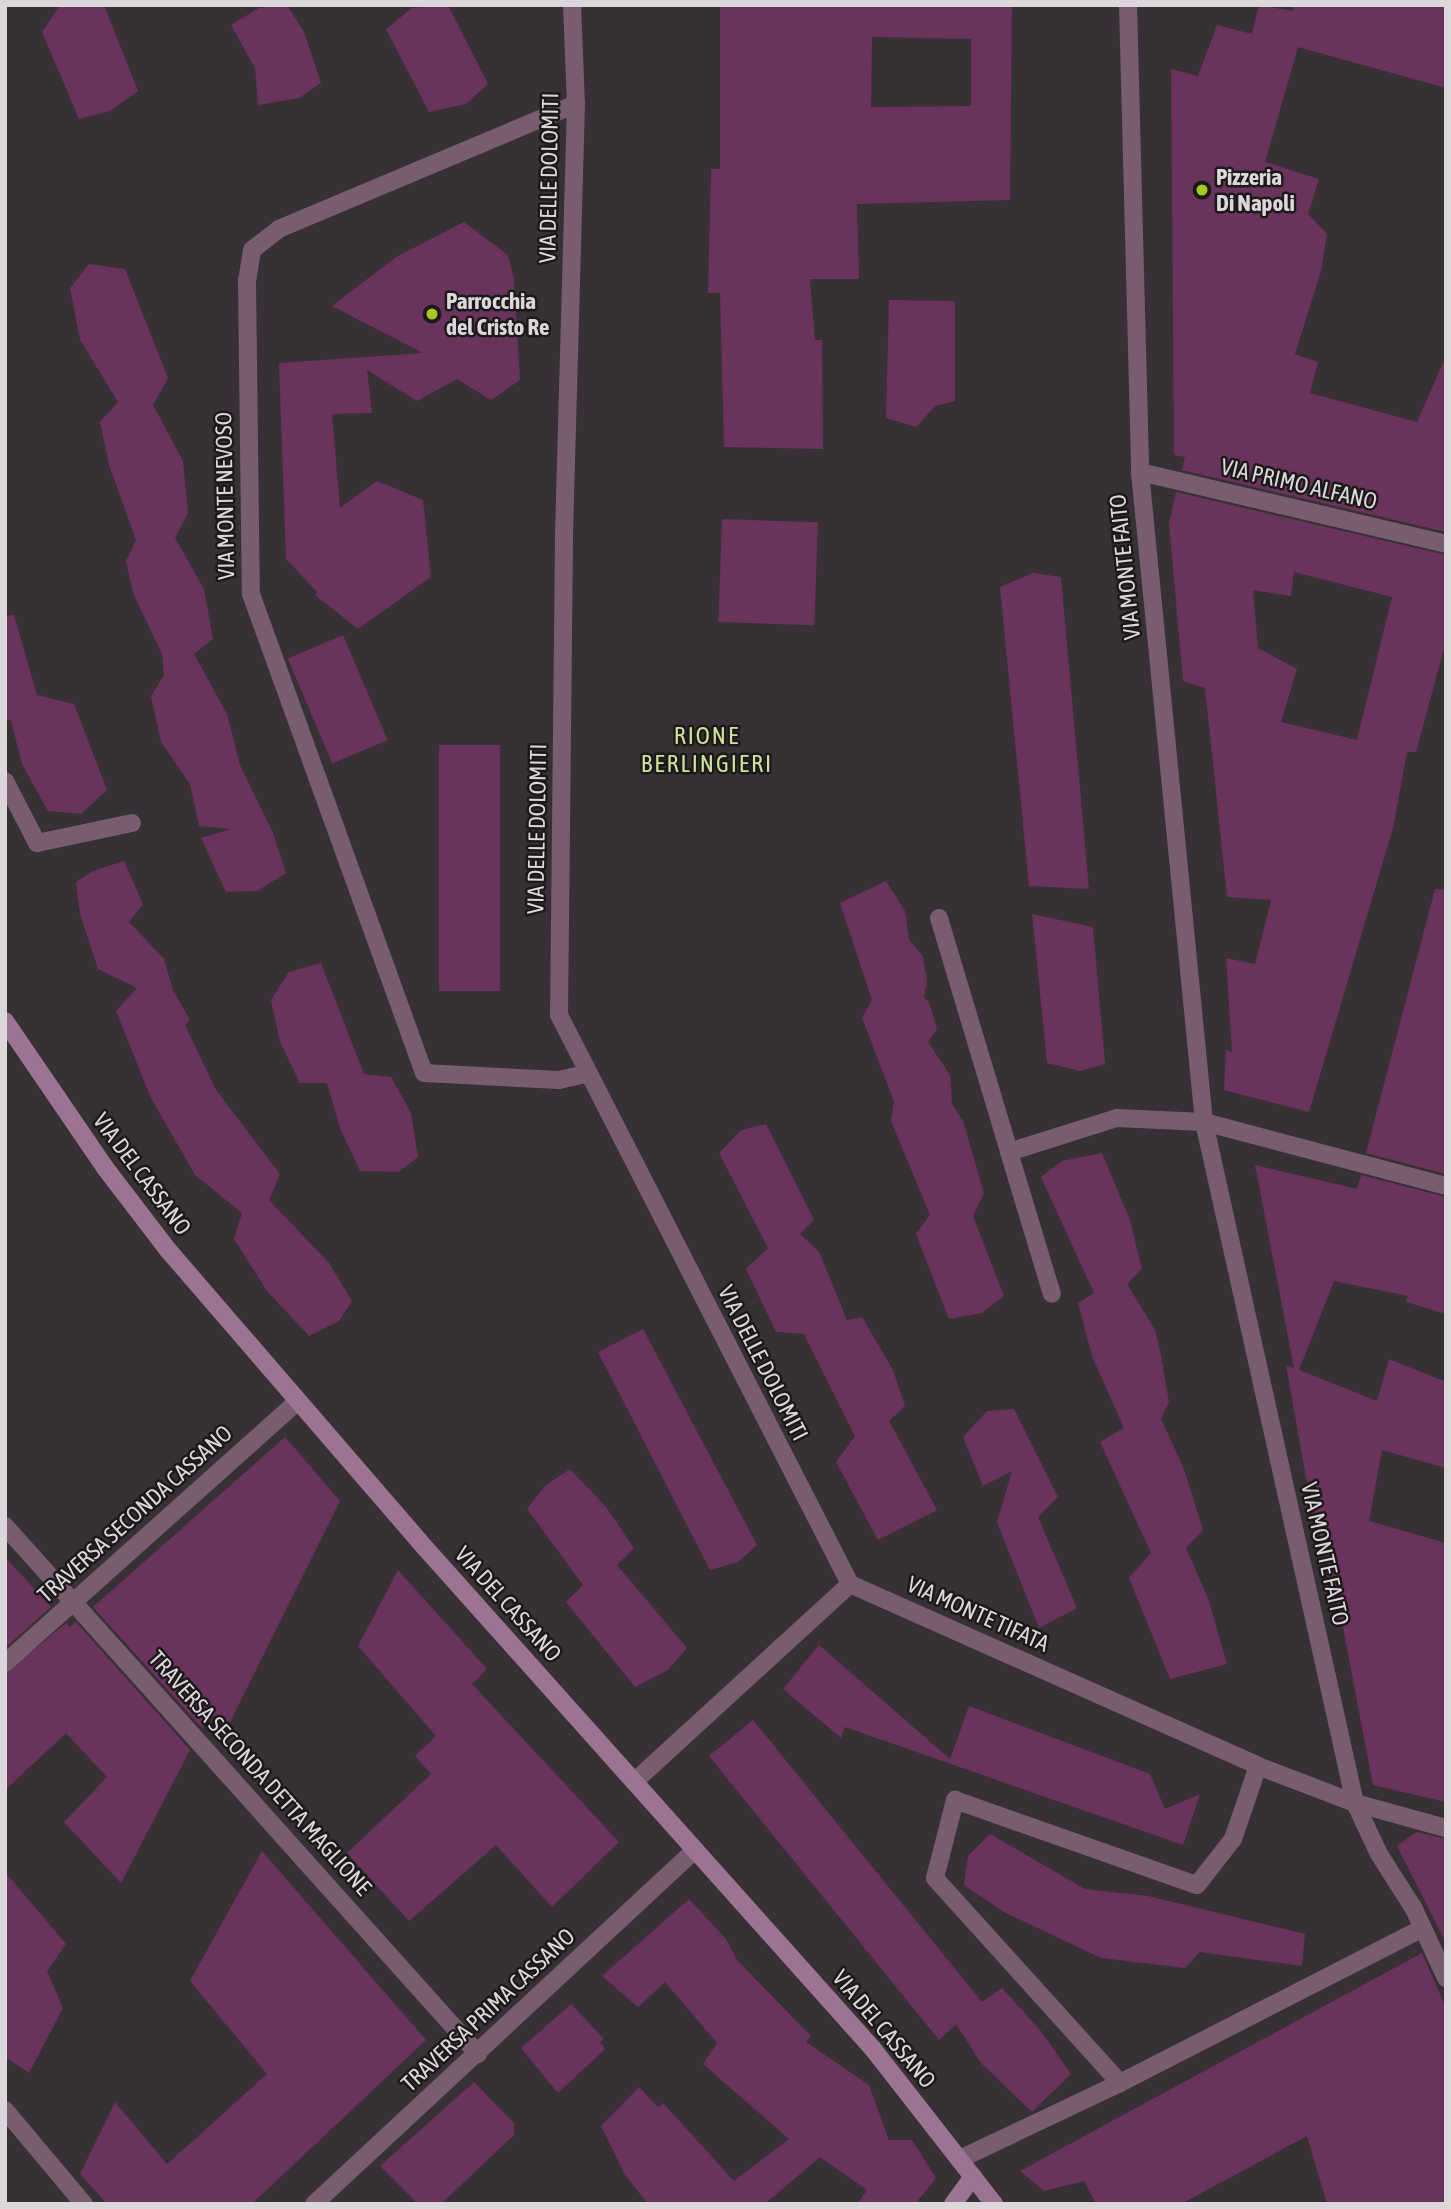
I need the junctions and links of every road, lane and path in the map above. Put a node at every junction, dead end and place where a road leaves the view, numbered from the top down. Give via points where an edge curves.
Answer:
1 (572, 5) edge
2 (1128, 5) edge
3 (576, 104) junction
4 (1140, 472) junction
5 (1446, 544) edge
6 (5, 781) edge
7 (132, 823) dead end
8 (939, 918) dead end
9 (5, 1021) edge
10 (586, 1074) junction
11 (1204, 1122) junction
12 (1009, 1152) junction
13 (1446, 1186) edge
14 (1052, 1294) dead end
15 (298, 1401) junction
16 (5, 1526) edge
17 (850, 1584) junction
18 (74, 1602) junction
19 (5, 1663) edge
20 (1258, 1766) junction
21 (634, 1782) junction
22 (1355, 1802) junction
23 (1446, 1828) edge
24 (695, 1850) junction
25 (1423, 1928) junction
26 (1446, 1978) edge
27 (478, 2054) junction
28 (1120, 2083) junction
29 (5, 2110) edge
30 (960, 2159) junction
31 (974, 2176) junction
32 (84, 2204) edge
33 (314, 2204) edge
34 (953, 2204) edge
35 (994, 2204) edge

1 - 3 street, VIA DELLE DOLOMITI
2 - 4 street, VIA MONTE FAITO
3 - 10 street, VIA DELLE DOLOMITI via 564,540 559,1015
3 - 10 street, VIA MONTE NEVOSO via 279,229 252,250 247,293 251,594 424,1073 559,1080
4 - 5 street, VIA PRIMO ALFANO
4 - 11 street, VIA MONTE FAITO
6 - 7 street via 37,843
8 - 12 street
9 - 15 main road, VIA DEL CASSANO via 98,1159 168,1250
10 - 17 street, VIA DELLE DOLOMITI
11 - 12 street via 1117,1118
11 - 13 street
11 - 22 street, VIA MONTE FAITO
12 - 14 street
15 - 18 street, TRAVERSA SECONDA CASSANO
15 - 21 main road, VIA DEL CASSANO
16 - 18 street, TRAVERSA SECONDA DETTA MAGLIONE
17 - 20 street, VIA MONTE TIFATA
17 - 21 street
18 - 19 street, TRAVERSA SECONDA CASSANO
18 - 27 street, TRAVERSA SECONDA DETTA MAGLIONE
20 - 22 street, VIA MONTE TIFATA
20 - 28 street via 1233,1839 1197,1885 955,1800 935,1878
21 - 24 main road, VIA DEL CASSANO
22 - 23 street, VIA MONTE TIFATA
22 - 25 street, VIA MONTE FAITO
24 - 27 street, TRAVERSA PRIMA CASSANO
24 - 30 main road, VIA DEL CASSANO via 873,2049
25 - 26 street, VIA MONTE FAITO
25 - 28 street
27 - 33 street, TRAVERSA PRIMA CASSANO
28 - 30 street
29 - 32 street
30 - 31 main road, VIA DEL CASSANO
31 - 34 main road
31 - 35 main road, VIA DEL CASSANO

